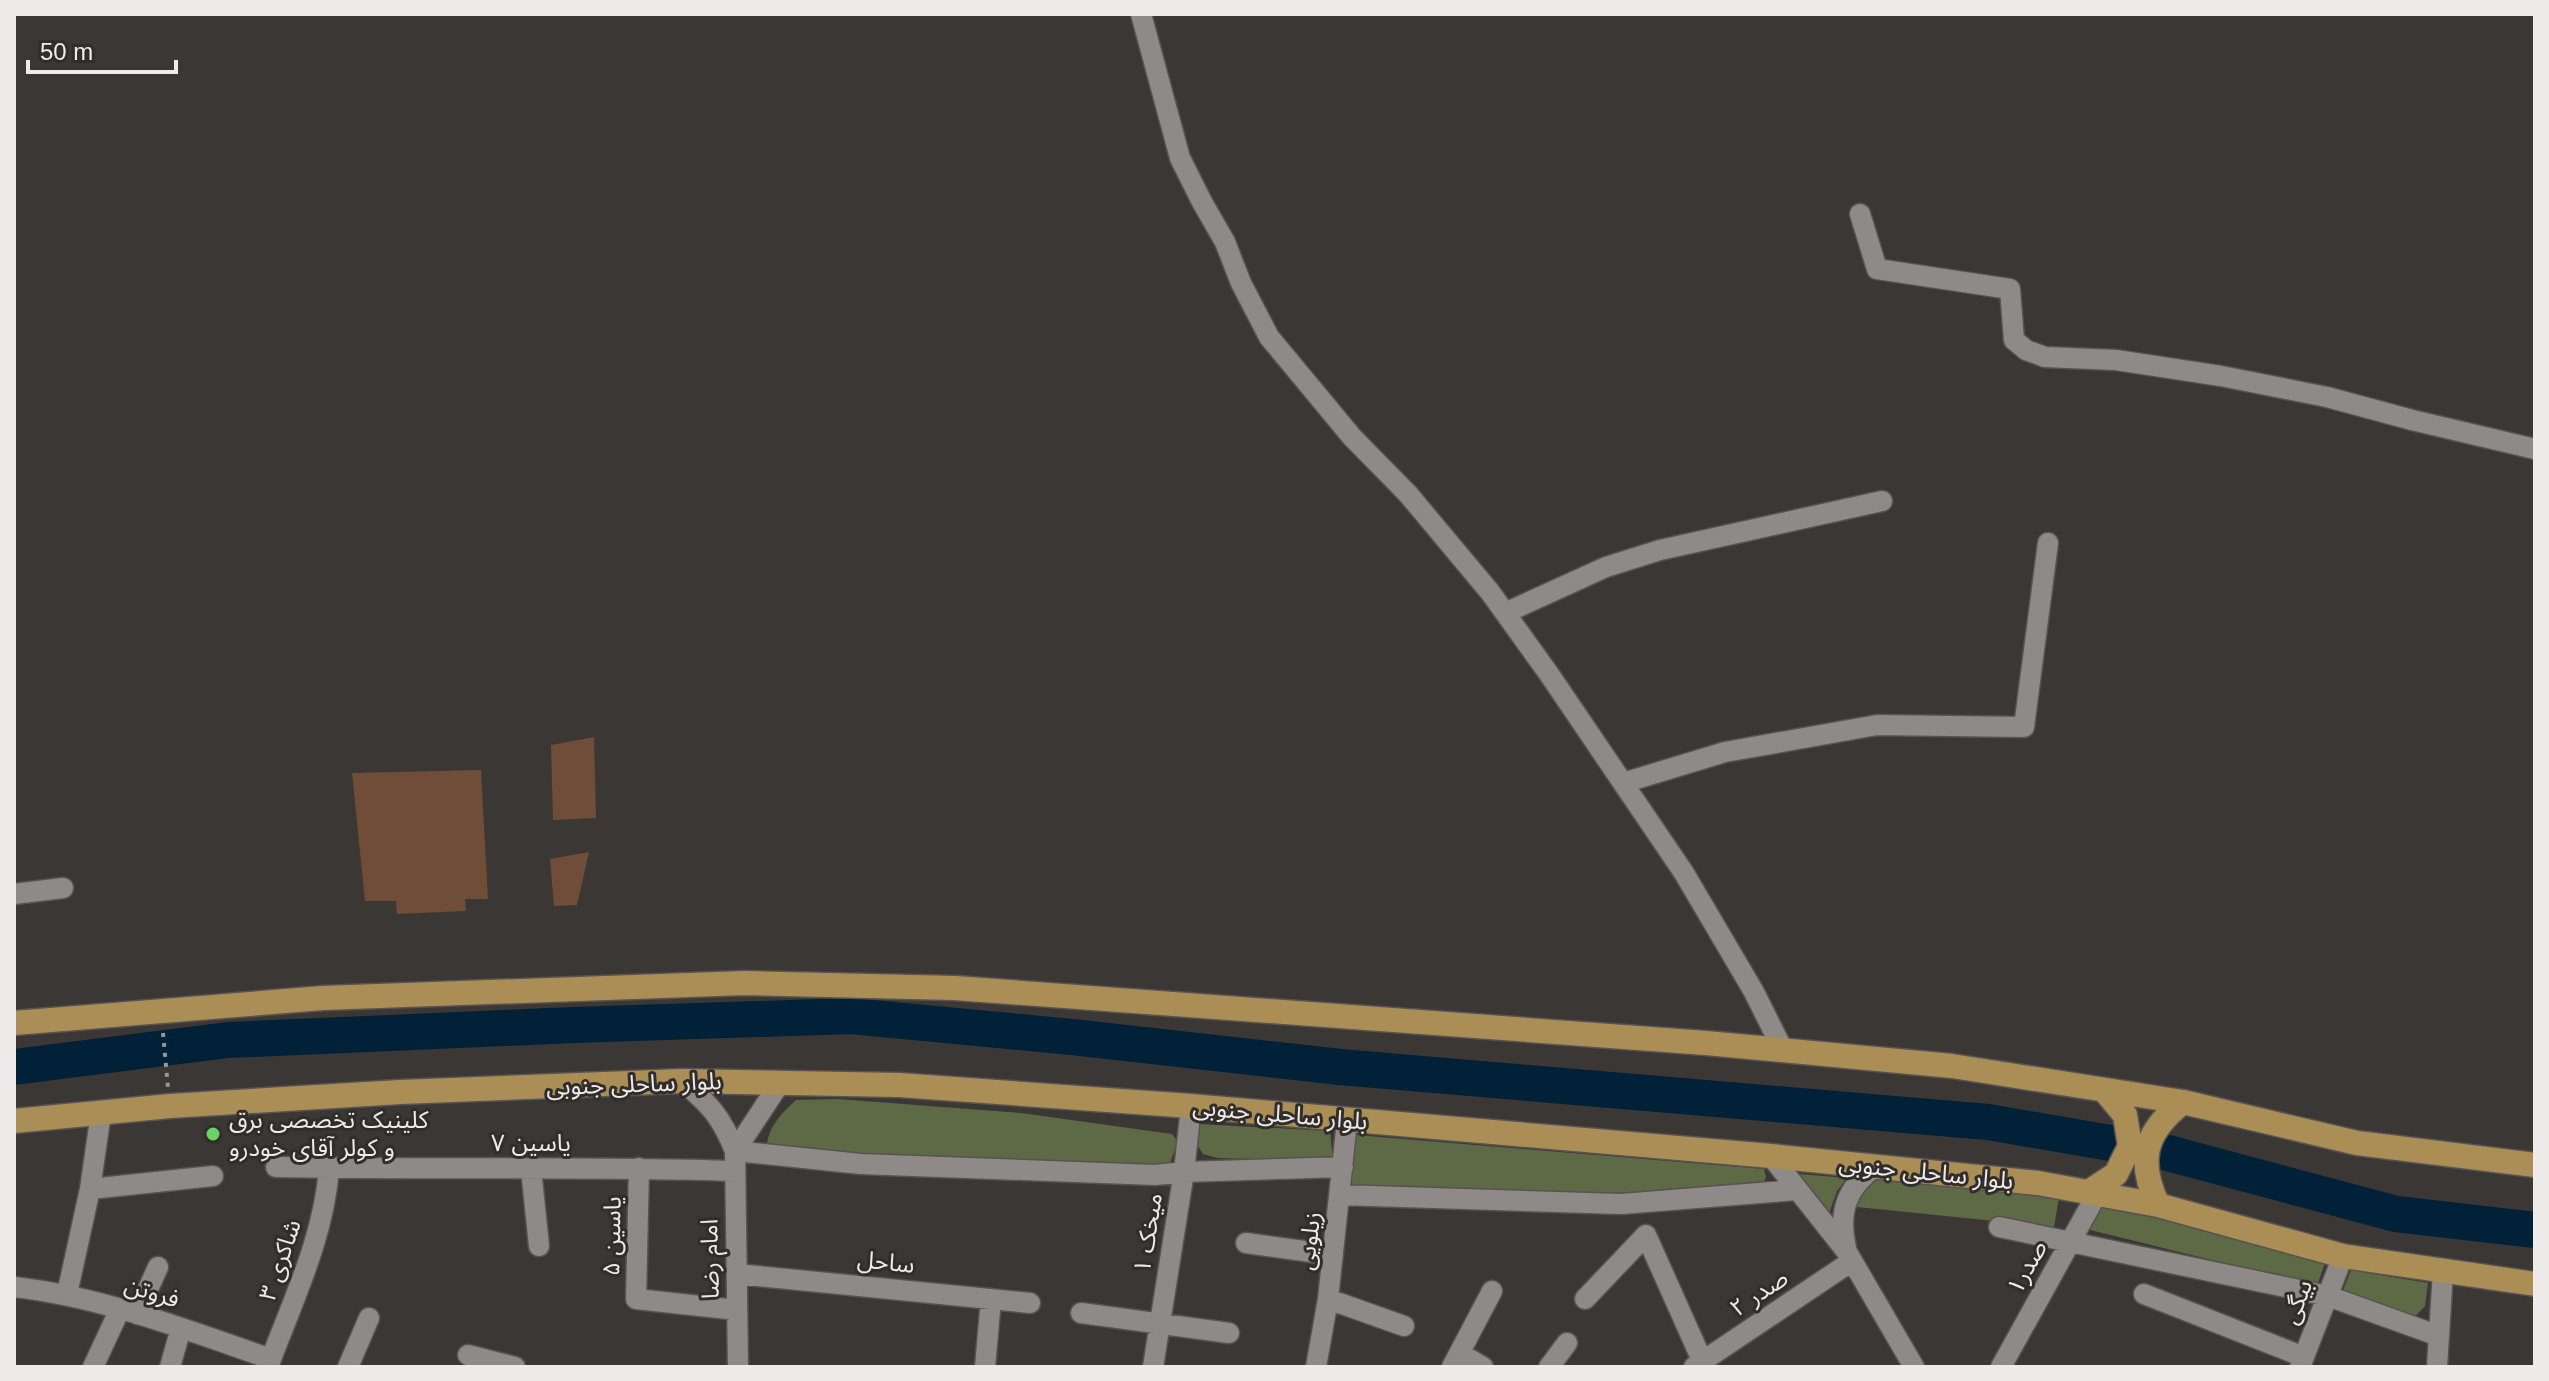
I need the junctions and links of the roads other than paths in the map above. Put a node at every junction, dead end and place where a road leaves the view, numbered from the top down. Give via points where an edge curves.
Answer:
1 (1141, 14) edge
2 (1860, 214) dead end
3 (2535, 449) edge
4 (1882, 501) dead end
5 (2048, 543) dead end
6 (1505, 613) junction
7 (1623, 783) junction
8 (63, 888) dead end
9 (14, 894) edge
10 (14, 1023) edge
11 (1783, 1050) junction
12 (682, 1081) junction
13 (780, 1083) junction
14 (2105, 1091) junction
15 (2183, 1102) junction
16 (1191, 1106) junction
17 (101, 1113) junction
18 (14, 1121) edge
19 (1347, 1121) junction
20 (1771, 1156) junction
21 (734, 1161) junction
22 (2535, 1165) edge
23 (1876, 1166) junction
24 (276, 1167) dead end
25 (1343, 1167) junction
26 (329, 1168) junction
27 (639, 1168) junction
28 (531, 1169) junction
29 (1184, 1172) junction
30 (213, 1176) dead end
31 (90, 1189) junction
32 (1797, 1190) junction
33 (2094, 1192) junction
34 (1340, 1195) junction
35 (2158, 1205) junction
36 (1999, 1227) dead end
37 (2071, 1241) junction
38 (1246, 1243) dead end
39 (539, 1246) dead end
40 (1333, 1255) junction
41 (2343, 1256) junction
42 (1850, 1257) junction
43 (158, 1267) dead end
44 (2443, 1271) junction
45 (737, 1274) junction
46 (2496, 1279) junction
47 (2535, 1284) edge
48 (14, 1287) edge
49 (1492, 1291) dead end
50 (67, 1294) junction
51 (2144, 1294) dead end
52 (2328, 1296) junction
53 (991, 1299) junction
54 (1328, 1299) junction
55 (1585, 1299) dead end
56 (2535, 1299) edge
57 (1030, 1303) dead end
58 (737, 1310) junction
59 (129, 1311) junction
60 (1081, 1313) dead end
61 (369, 1318) dead end
62 (1160, 1323) junction
63 (1404, 1326) dead end
64 (181, 1328) junction
65 (1229, 1333) dead end
66 (2439, 1336) junction
67 (1567, 1343) dead end
68 (468, 1355) dead end
69 (1456, 1360) edge
70 (2302, 1362) edge
71 (270, 1363) edge
72 (1700, 1365) edge
73 (93, 1367) edge
74 (170, 1367) edge
75 (348, 1367) edge
76 (515, 1367) edge
77 (738, 1367) edge
78 (985, 1367) edge
79 (1153, 1367) edge
80 (1316, 1367) edge
81 (1483, 1367) edge
82 (1549, 1367) edge
83 (1914, 1367) edge
84 (2001, 1367) edge
85 (2437, 1367) edge

1 - 6 street via 1180,158 1269,337
2 - 3 street via 1877,269 2010,289 2014,340 2045,357 2116,360 2221,376
4 - 6 street via 1660,550 1606,567
5 - 7 street via 2024,727 1877,725 1725,752
6 - 7 street
7 - 11 street via 1692,886
8 - 9 street
10 - 11 main road via 323,998 745,983 955,988
11 - 14 main road via 1952,1066
12 - 13 main road, بلوار ساحلی جنوبی
12 - 17 main road, بلوار ساحلی جنوبی via 400,1092
12 - 21 street via 724,1123
13 - 16 main road, بلوار ساحلی جنوبی via 899,1085
13 - 21 street
14 - 15 main road
14 - 33 main road via 2125,1115 2130,1146 2116,1174
15 - 22 main road via 2357,1143
15 - 35 main road via 2164,1116 2151,1136 2145,1160
16 - 19 main road, بلوار ساحلی جنوبی
16 - 29 street, میخک ۱
17 - 18 main road, بلوار ساحلی جنوبی
17 - 31 street
19 - 20 main road, بلوار ساحلی جنوبی
19 - 25 street, زیلویی
20 - 23 main road, بلوار ساحلی جنوبی
20 - 32 street
21 - 27 street, یاسین ۷
21 - 29 street, یاسین ۷
21 - 45 street, امام رضا
23 - 33 main road, بلوار ساحلی جنوبی
23 - 42 street via 1851,1191 1844,1208 1842,1230
24 - 26 street, یاسین ۷
25 - 29 street, یاسین ۷
25 - 34 street, زیلویی
26 - 28 street, یاسین ۷
26 - 71 street, شاکری ۳ via 316,1240
27 - 28 street, یاسین ۷
27 - 58 street, یاسین ۵ via 636,1299
28 - 39 street
29 - 62 street, میخک ۱
30 - 31 street
31 - 50 street
32 - 34 street via 1621,1204
32 - 42 street
33 - 35 main road, بلوار ساحلی جنوبی
33 - 37 street, صدر۱
34 - 40 street, زیلویی
35 - 41 main road, بلوار ساحلی جنوبی
36 - 37 street
37 - 52 street
37 - 84 street, صدر۱
38 - 40 street
40 - 54 street, زیلویی
41 - 44 main road, بلوار ساحلی جنوبی
41 - 52 street, بیگی
42 - 72 street, صدر ۲
42 - 83 street
43 - 59 street
44 - 46 main road, بلوار ساحلی جنوبی
44 - 66 street
45 - 53 street, ساحل
45 - 58 street, امام رضا
46 - 47 main road, بلوار ساحلی جنوبی
46 - 56 main road
48 - 50 street, فروتن
49 - 69 street
50 - 59 street, فروتن
51 - 70 street
52 - 66 street
52 - 70 street, بیگی
53 - 57 street, ساحل
53 - 78 street
54 - 63 street
54 - 80 street, زیلویی
55 - 72 street via 1646,1235
58 - 77 street, امام رضا
59 - 64 street, فروتن
59 - 73 street
60 - 62 street
61 - 75 street
62 - 65 street
62 - 79 street, میخک ۱
64 - 71 street, فروتن
64 - 74 street
66 - 85 street
67 - 82 street
68 - 76 street
69 - 81 street

